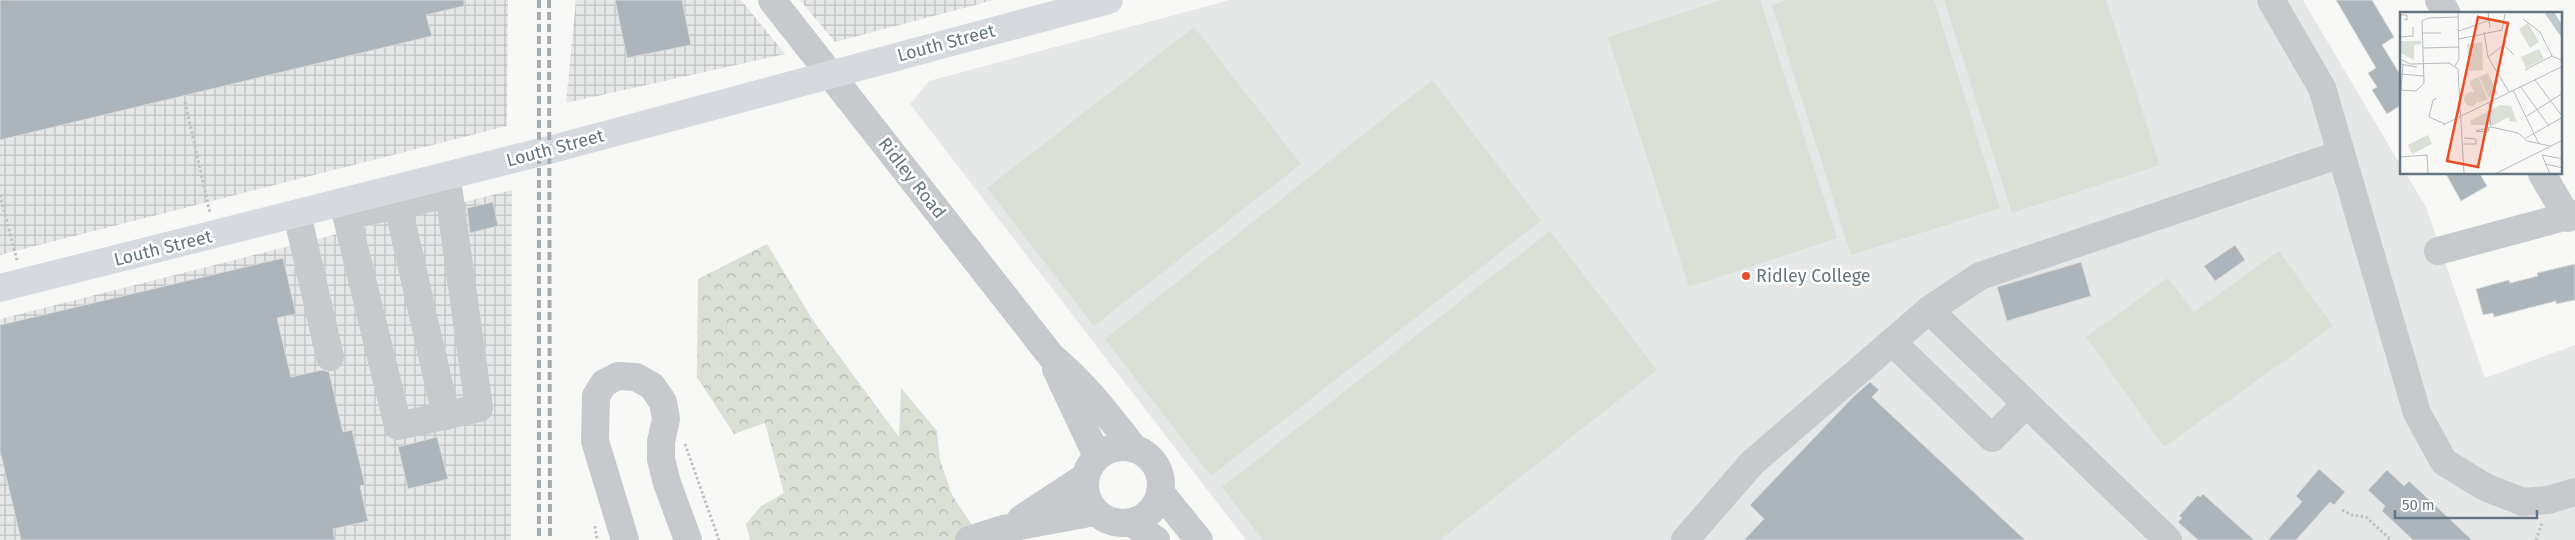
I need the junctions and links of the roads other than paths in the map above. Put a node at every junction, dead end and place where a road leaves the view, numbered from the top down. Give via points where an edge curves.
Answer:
1 (772, 0) edge
2 (1109, 0) edge
3 (2271, 0) edge
4 (2439, 0) edge
5 (2447, 12) edge
6 (831, 74) junction
7 (2342, 154) junction
8 (2543, 175) edge
9 (447, 185) junction
10 (398, 206) junction
11 (345, 209) junction
12 (297, 214) junction
13 (2571, 216) edge
14 (2438, 251) dead end
15 (11, 286) edge
16 (1929, 310) junction
17 (1892, 342) junction
18 (330, 356) dead end
19 (1052, 356) junction
20 (2026, 404) junction
21 (446, 416) junction
22 (1133, 447) junction
23 (1091, 466) junction
24 (1160, 492) junction
25 (2575, 492) edge
26 (1095, 512) junction
27 (1132, 523) junction
28 (1003, 529) junction
29 (626, 540) edge
30 (688, 540) edge
31 (969, 540) edge
32 (1156, 540) edge
33 (1199, 540) edge
34 (1685, 540) edge
35 (2168, 540) edge

1 - 6 street, Ridley Road
2 - 6 main road, Louth Street
3 - 7 street via 2322,88
4 - 5 street
6 - 9 main road, Louth Street
6 - 19 street, Ridley Road
7 - 16 street via 1980,276
7 - 25 street via 2417,413 2444,462 2485,487 2523,502 2548,500
8 - 13 street
9 - 10 street
9 - 11 main road, Louth Street
9 - 21 street via 479,408
10 - 11 street
10 - 21 street
11 - 12 main road, Louth Street
11 - 21 street via 398,426
12 - 15 main road, Louth Street
12 - 18 street
13 - 14 street
16 - 17 street
16 - 20 street
17 - 20 street via 1992,438
17 - 34 street via 1752,463
19 - 22 street, Ridley Road via 1100,405
19 - 23 street, Ridley Road
20 - 35 street
22 - 23 street via 1107,449
22 - 24 street via 1152,460 1158,470
23 - 26 street via 1084,489
23 - 28 street
24 - 27 street via 1154,508 1144,518
24 - 33 street
26 - 27 street via 1112,522
26 - 28 street
27 - 32 street
28 - 31 street
29 - 30 street via 595,441 596,396 604,383 618,376 636,378 652,386 663,402 666,419 661,459 666,482

